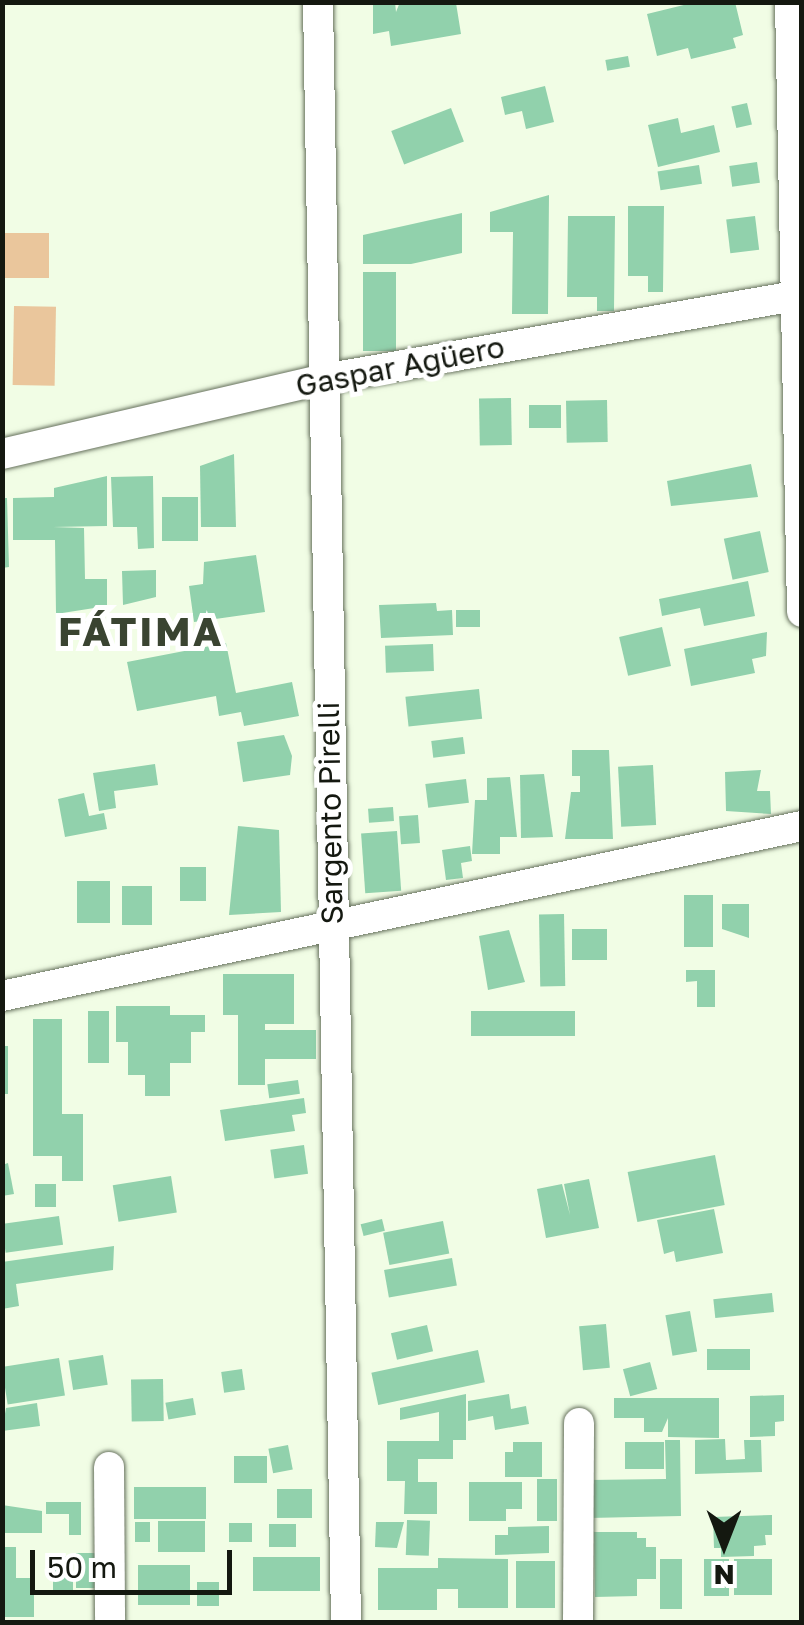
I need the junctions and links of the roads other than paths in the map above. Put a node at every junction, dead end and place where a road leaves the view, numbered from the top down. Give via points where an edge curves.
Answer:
1 (318, 2) edge
2 (790, 2) edge
3 (800, 295) edge
4 (324, 379) junction
5 (2, 454) edge
6 (802, 612) edge
7 (802, 826) edge
8 (332, 926) junction
9 (2, 996) edge
10 (579, 1424) dead end
11 (108, 1467) dead end
12 (110, 1622) edge
13 (346, 1622) edge
14 (578, 1622) edge

1 - 4 street, Sargento Pirelli
2 - 3 street
3 - 4 street, Gaspar Agüero
3 - 6 street
4 - 5 street, Gaspar Agüero
4 - 8 street, Sargento Pirelli
7 - 8 street
8 - 9 street
8 - 13 street, Sargento Pirelli
10 - 14 street
11 - 12 street

